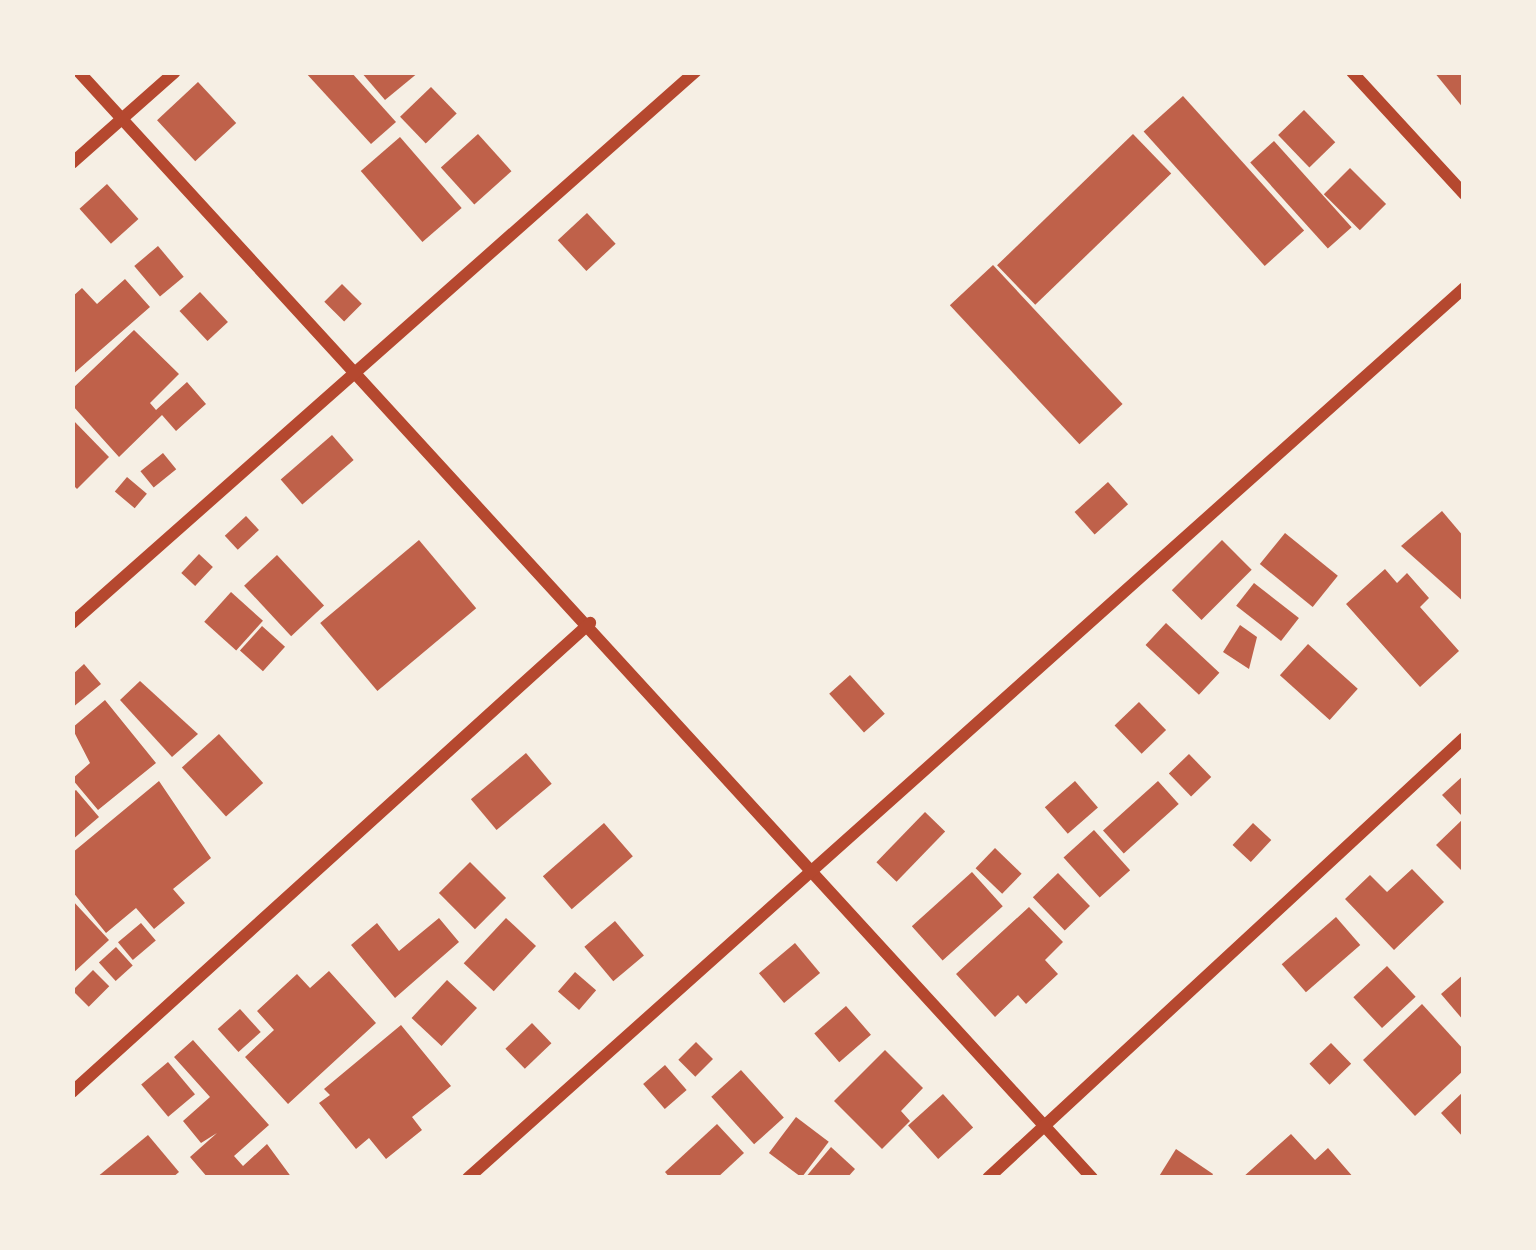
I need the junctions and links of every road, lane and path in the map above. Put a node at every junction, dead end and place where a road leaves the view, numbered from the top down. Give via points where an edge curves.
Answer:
1 (79, 72) edge
2 (175, 72) edge
3 (695, 72) edge
4 (1352, 72) edge
5 (121, 119) junction
6 (72, 163) edge
7 (1464, 194) edge
8 (1464, 288) edge
9 (348, 374) junction
10 (72, 623) edge
11 (590, 623) junction
12 (1464, 737) edge
13 (811, 869) junction
14 (72, 1092) edge
15 (1048, 1123) junction
16 (468, 1178) edge
17 (988, 1178) edge
18 (1092, 1178) edge

1 - 5 street
2 - 5 street
3 - 9 street
4 - 7 street
5 - 6 street
5 - 9 street
8 - 13 street
9 - 10 street
9 - 11 street
11 - 13 street
11 - 14 street
12 - 15 street
13 - 15 street
13 - 16 street
15 - 17 street
15 - 18 street

